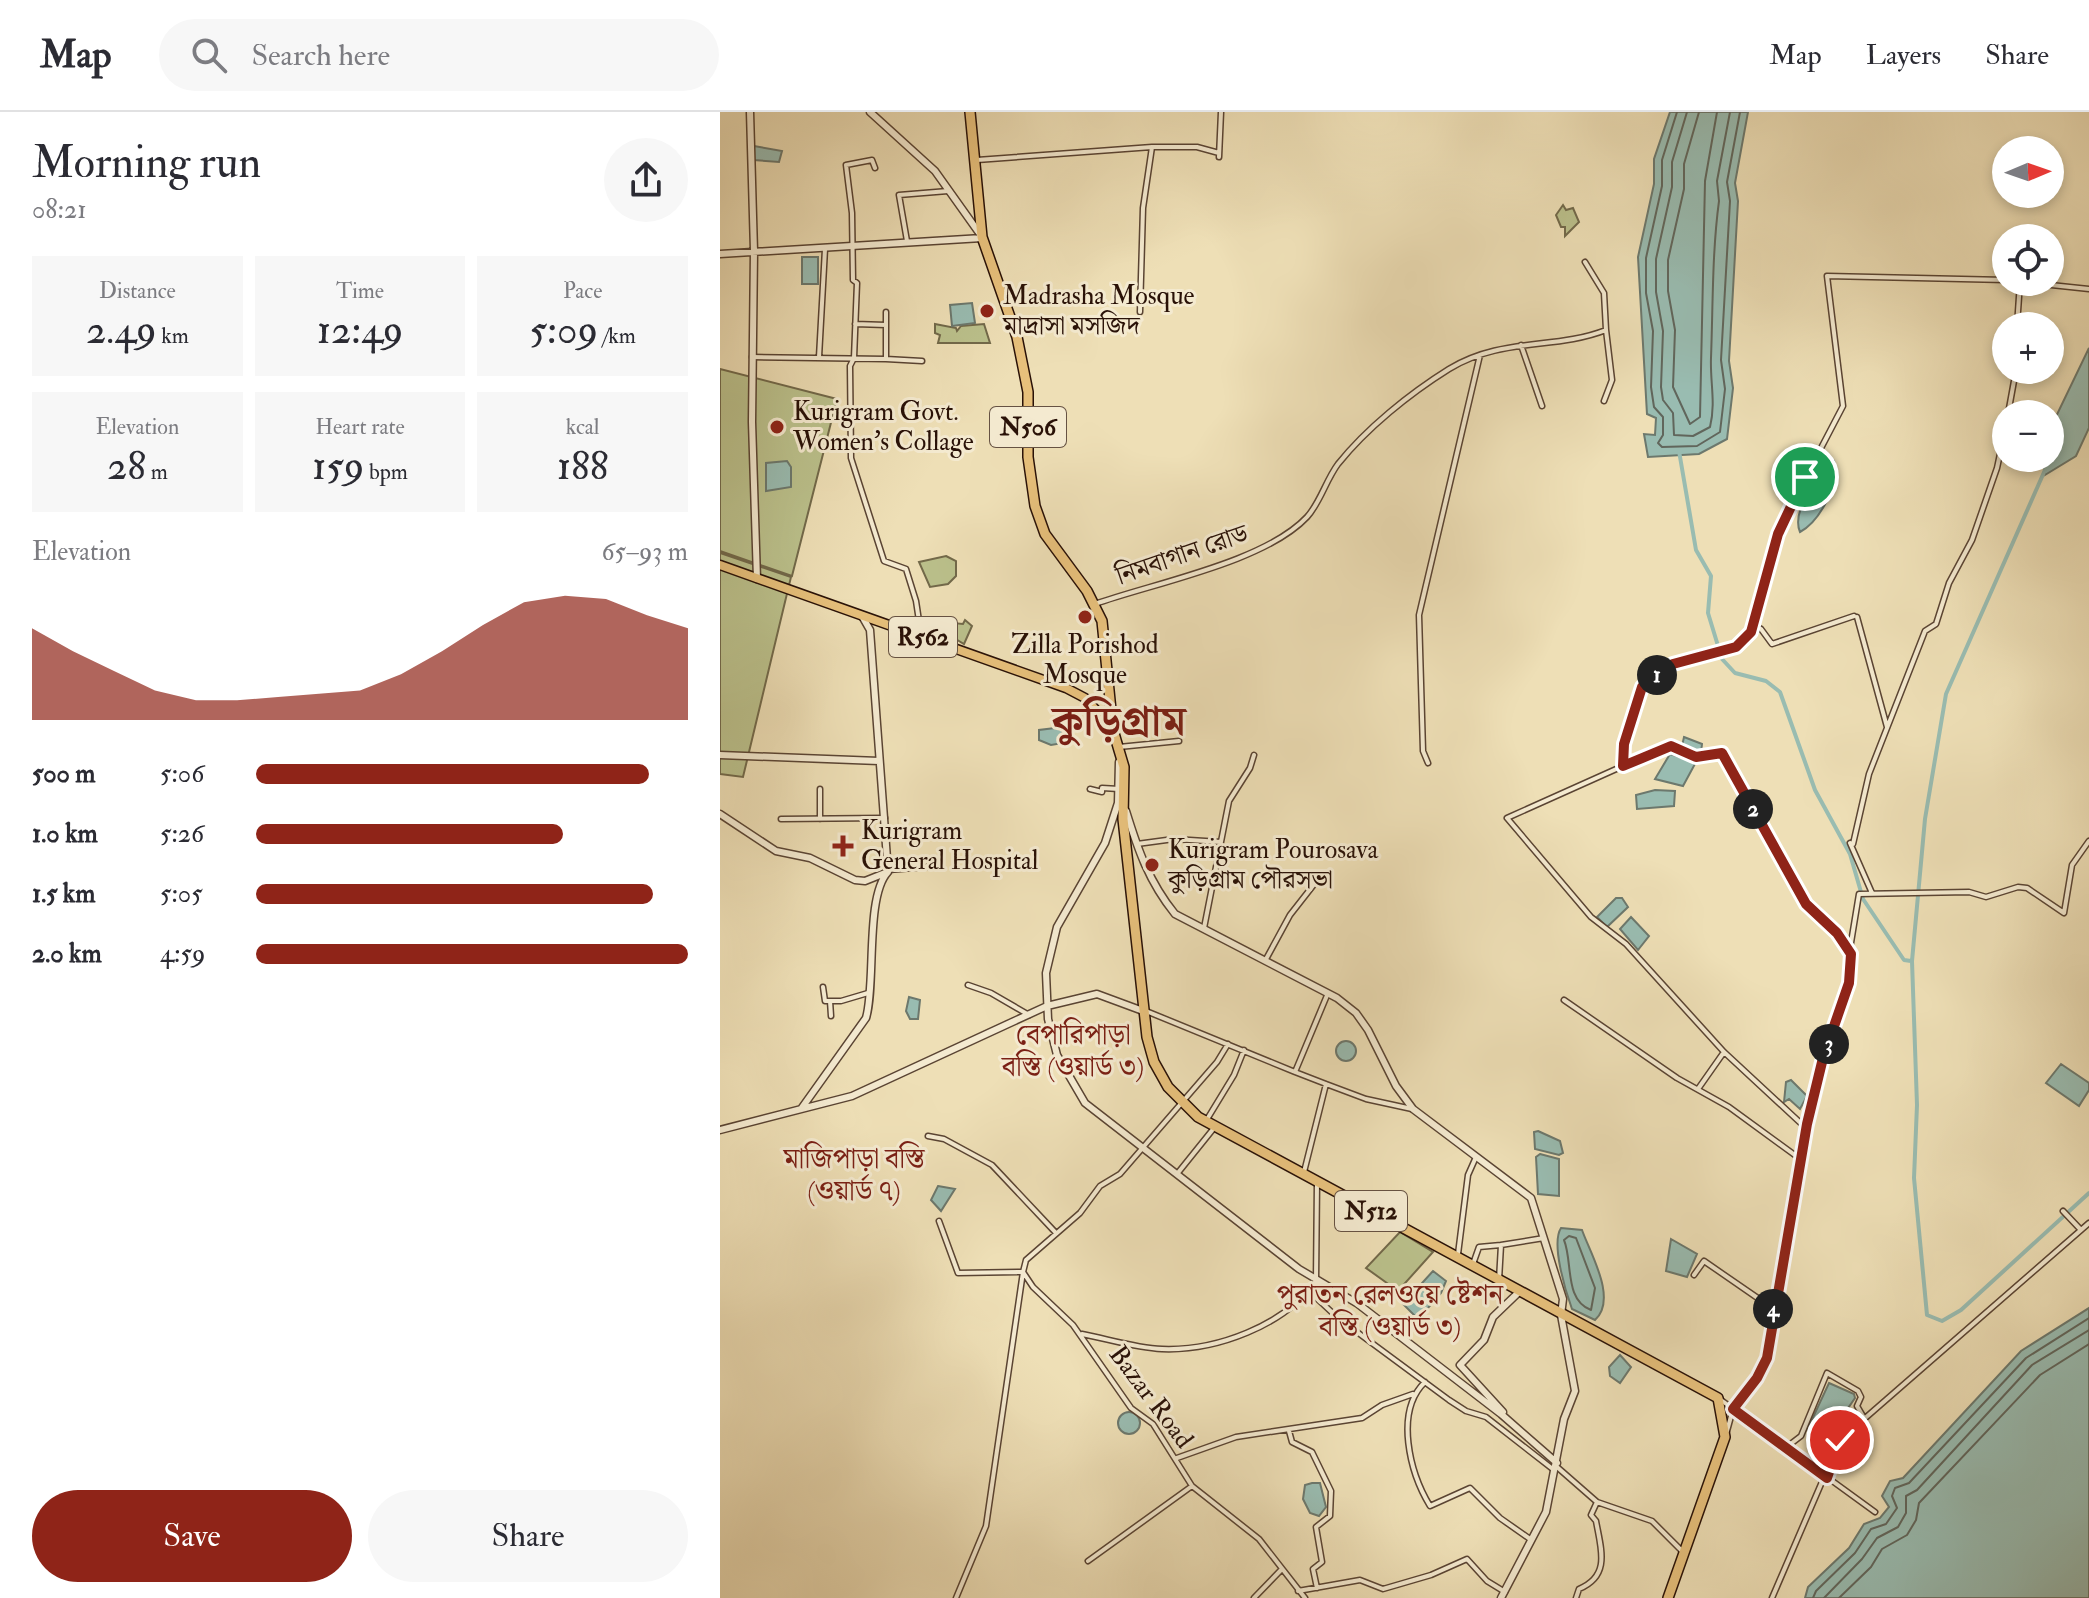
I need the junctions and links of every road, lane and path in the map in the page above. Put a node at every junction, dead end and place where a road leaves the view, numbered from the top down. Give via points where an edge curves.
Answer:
1 (750, 112) edge
2 (870, 112) edge
3 (970, 112) edge
4 (1221, 112) edge
5 (1152, 147) junction
6 (973, 160) junction
7 (875, 168) dead end
8 (950, 191) junction
9 (982, 238) junction
10 (907, 241) junction
11 (852, 245) junction
12 (825, 246) junction
13 (754, 251) junction
14 (720, 254) edge
15 (1585, 262) dead end
16 (1992, 279) edge
17 (2064, 286) edge
18 (2089, 289) edge
19 (886, 312) dead end
20 (1140, 312) dead end
21 (855, 324) junction
22 (886, 328) junction
23 (1606, 330) junction
24 (1521, 345) junction
25 (1480, 355) junction
26 (752, 357) junction
27 (819, 357) junction
28 (854, 358) junction
29 (886, 359) junction
30 (922, 361) dead end
31 (1604, 401) dead end
32 (1542, 406) dead end
33 (1996, 472) edge
34 (720, 565) edge
35 (757, 579) junction
36 (1095, 604) junction
37 (862, 616) junction
38 (876, 621) junction
39 (1753, 625) junction
40 (870, 630) junction
41 (921, 637) junction
42 (1887, 728) junction
43 (1113, 730) junction
44 (1179, 741) dead end
45 (1119, 747) junction
46 (720, 755) edge
47 (1254, 755) dead end
48 (879, 761) junction
49 (1428, 763) dead end
50 (1623, 766) junction
51 (820, 789) dead end
52 (1090, 789) dead end
53 (1119, 789) junction
54 (1124, 803) junction
55 (720, 814) edge
56 (885, 818) junction
57 (781, 819) dead end
58 (820, 819) junction
59 (2089, 841) edge
60 (1221, 842) junction
61 (1136, 845) junction
62 (939, 866) dead end
63 (888, 871) junction
64 (1319, 878) dead end
65 (1873, 893) junction
66 (1204, 928) junction
67 (1851, 954) junction
68 (1265, 961) junction
69 (968, 985) dead end
70 (823, 987) dead end
71 (868, 993) junction
72 (1328, 993) junction
73 (1564, 1000) dead end
74 (830, 1001) junction
75 (1047, 1006) junction
76 (1143, 1011) junction
77 (1029, 1015) junction
78 (831, 1016) dead end
79 (1228, 1044) junction
80 (1244, 1050) junction
81 (1724, 1052) junction
82 (1295, 1072) junction
83 (1326, 1084) junction
84 (1698, 1089) junction
85 (1182, 1101) junction
86 (801, 1109) junction
87 (1413, 1109) junction
88 (1211, 1124) junction
89 (1807, 1129) junction
90 (720, 1130) edge
91 (928, 1136) dead end
92 (1142, 1149) junction
93 (1477, 1155) junction
94 (1803, 1161) junction
95 (1177, 1174) junction
96 (1303, 1174) junction
97 (1317, 1181) junction
98 (2063, 1211) dead end
99 (939, 1221) dead end
100 (2089, 1223) edge
101 (2081, 1230) junction
102 (1056, 1233) junction
103 (1544, 1238) junction
104 (1501, 1245) junction
105 (1457, 1258) junction
106 (1472, 1266) junction
107 (1023, 1272) junction
108 (1694, 1275) dead end
109 (1316, 1281) junction
110 (1499, 1281) junction
111 (1309, 1291) junction
112 (1519, 1292) junction
113 (1561, 1315) junction
114 (1772, 1317) junction
115 (1080, 1334) junction
116 (1426, 1381) junction
117 (1415, 1393) junction
118 (1718, 1398) junction
119 (1733, 1409) junction
120 (1864, 1418) junction
121 (1508, 1419) junction
122 (1289, 1431) junction
123 (1725, 1437) junction
124 (1784, 1449) junction
125 (1176, 1459) junction
126 (1557, 1467) junction
127 (1827, 1478) junction
128 (1192, 1486) junction
129 (1597, 1502) junction
130 (1875, 1512) dead end
131 (1533, 1540) junction
132 (1684, 1553) junction
133 (1088, 1561) dead end
134 (1281, 1570) junction
135 (1318, 1589) junction
136 (1298, 1591) junction
137 (1503, 1595) edge
138 (956, 1598) edge
139 (1254, 1598) edge
140 (1305, 1598) edge
141 (1576, 1598) edge
142 (1668, 1598) edge
143 (1772, 1598) edge

1 - 13 street
2 - 8 street
3 - 6 highway, N506
4 - 5 street via 1219,155 1197,147
5 - 6 street
5 - 20 street via 1143,208
6 - 9 highway, N506
7 - 11 street via 872,160 846,165
8 - 9 street
8 - 10 street via 899,195
9 - 10 street
9 - 36 highway, N506 via 1021,353 1035,506 1054,550
10 - 11 street
11 - 12 street
11 - 21 street
12 - 13 street
12 - 27 street
13 - 14 street
13 - 26 street
15 - 23 street via 1604,293
16 - 39 street via 1827,276 1843,406 1784,519
17 - 18 street
19 - 22 street
21 - 22 street
21 - 28 street
22 - 29 street
23 - 24 street, নিমবাগান রোড
23 - 31 street via 1612,380
24 - 25 street, নিমবাগান রোড
24 - 32 street
25 - 36 street, নিমবাগান রোড via 1450,368 1394,409 1339,464 1308,516 1278,538 1246,556
25 - 49 street via 1419,615 1423,751
26 - 27 street
26 - 35 street
27 - 28 street
28 - 29 street
28 - 41 street via 849,419 853,469 884,561 906,569
29 - 30 street
33 - 42 street via 1972,540 1949,583 1936,624 1925,631
34 - 35 main road, R562
35 - 37 main road, R562
36 - 43 highway, N506 via 1109,666
37 - 38 main road, R562
37 - 40 street
38 - 40 street
38 - 41 main road, R562
39 - 42 street via 1772,644 1855,616
39 - 50 street via 1745,641 1673,664 1642,687 1624,744
40 - 48 street
41 - 43 main road, R562 via 1066,688 1085,698
42 - 65 street via 1851,844
43 - 45 highway, N512
44 - 45 street
45 - 53 street
45 - 54 highway, N512
46 - 48 street
47 - 60 street via 1231,793
48 - 56 street
50 - 67 street via 1671,746 1696,757 1722,753 1806,904
50 - 81 street via 1507,818 1591,917 1626,944
51 - 58 street
52 - 53 street
53 - 75 street via 1105,843 1051,947
54 - 61 street
54 - 76 highway, N512
55 - 63 street via 776,851 810,858 855,880
56 - 58 street
56 - 63 street
57 - 58 street
59 - 65 street via 2074,859 2064,913 2018,887 1986,897 1969,892
60 - 61 street via 1174,839
60 - 66 street
61 - 66 street via 1157,891 1175,914
62 - 63 street
63 - 71 street via 877,902
64 - 68 street via 1295,907
65 - 67 street via 1857,898
66 - 68 street
67 - 89 street via 1849,983 1823,1058
68 - 72 street
69 - 77 street
70 - 74 street via 824,998
71 - 74 street
71 - 86 street via 866,1018
72 - 82 street
72 - 87 street via 1356,1013
73 - 84 street
74 - 78 street
75 - 76 street via 1097,994
75 - 77 street
75 - 92 street via 1057,1055 1085,1103
76 - 79 street
76 - 85 highway, N512 via 1154,1062
77 - 86 street via 852,1096
79 - 80 street
79 - 85 street
80 - 82 street
80 - 88 street
81 - 84 street
81 - 89 street
82 - 83 street
83 - 87 street
83 - 96 street
84 - 94 street
85 - 88 highway, N512
85 - 92 street
86 - 90 street
87 - 93 street
88 - 95 street
88 - 96 highway, N512
89 - 94 street
91 - 102 street via 992,1165
92 - 95 street
92 - 102 street
93 - 103 street via 1531,1198
93 - 105 street via 1468,1175
94 - 114 street
95 - 109 street
96 - 97 highway, N512
97 - 105 highway, N512
97 - 109 street
98 - 101 street
99 - 107 street via 958,1273
100 - 101 street
101 - 120 street
102 - 107 street via 1026,1260
103 - 104 street
103 - 113 street via 1563,1299
104 - 106 street via 1479,1247
104 - 110 street
105 - 106 highway, N512
106 - 110 highway, N512
107 - 115 street, Bazar Road
107 - 138 street via 986,1526
108 - 114 street via 1704,1261 1757,1297
109 - 111 street
109 - 121 street via 1358,1304
110 - 112 highway, N512
111 - 115 street via 1267,1325 1180,1349
111 - 116 street
112 - 113 highway, N512
112 - 121 street via 1493,1317 1480,1346 1460,1365
113 - 118 highway, N512
113 - 126 street via 1576,1383
114 - 119 street via 1763,1367
115 - 125 street, Bazar Road via 1131,1408 1153,1424
116 - 117 street
116 - 126 street
117 - 122 street via 1362,1418
117 - 131 street via 1410,1403 1410,1457 1430,1506 1470,1488 1500,1518
118 - 119 street
118 - 123 highway
119 - 123 street
119 - 124 street
120 - 124 street via 1857,1406 1858,1391 1827,1373 1801,1436
120 - 127 street via 1840,1440
121 - 126 street
122 - 125 street via 1236,1437
122 - 135 street via 1292,1442 1312,1452 1331,1491 1330,1516 1315,1533 1322,1562 1313,1569
123 - 132 highway
124 - 127 street
125 - 128 street, Bazar Road
126 - 129 street
126 - 131 street
127 - 130 street
127 - 143 street
128 - 133 street, Bazar Road
128 - 134 street via 1259,1539
129 - 132 street via 1644,1515
129 - 141 street via 1591,1515 1603,1567
131 - 137 street
132 - 142 highway
134 - 136 street
134 - 139 street
135 - 136 street
135 - 137 street via 1360,1580 1383,1589 1467,1559
136 - 140 street

